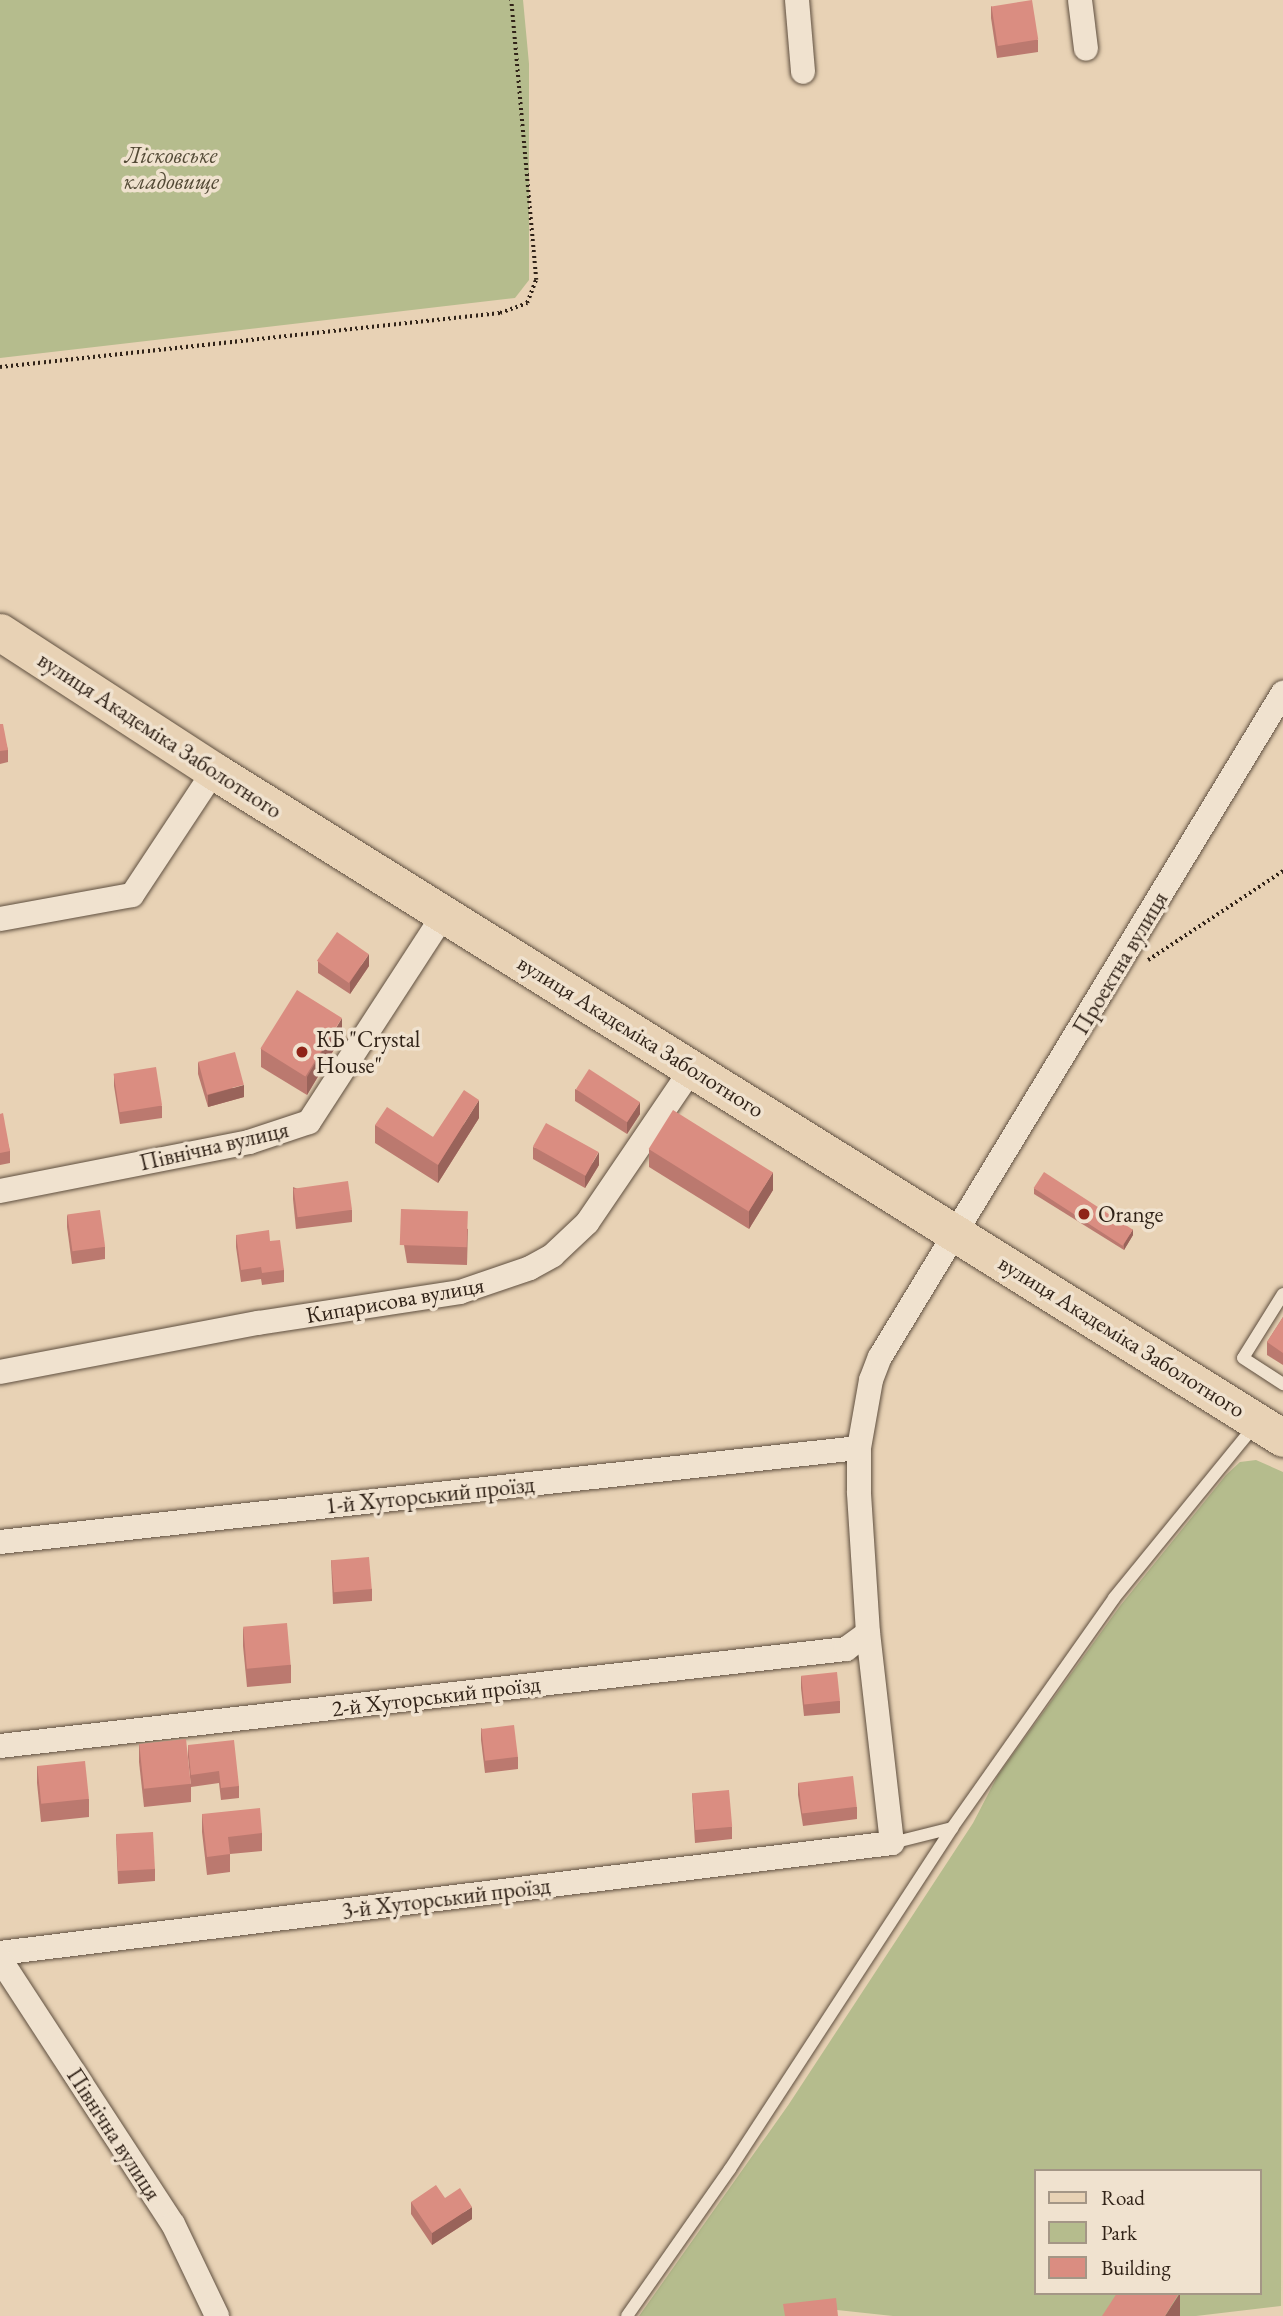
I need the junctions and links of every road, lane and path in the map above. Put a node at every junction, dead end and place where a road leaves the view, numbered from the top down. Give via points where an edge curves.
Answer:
1 (511, 0) edge
2 (797, 0) edge
3 (1080, 0) edge
4 (1086, 50) dead end
5 (803, 72) dead end
6 (0, 367) edge
7 (0, 634) edge
8 (1283, 693) edge
9 (214, 771) junction
10 (1283, 870) edge
11 (444, 914) junction
12 (0, 919) edge
13 (1106, 988) junction
14 (693, 1067) junction
15 (0, 1191) edge
16 (955, 1232) junction
17 (1283, 1294) edge
18 (0, 1372) edge
19 (1283, 1384) edge
20 (1270, 1430) edge
21 (859, 1448) junction
22 (0, 1542) edge
23 (868, 1633) junction
24 (0, 1746) edge
25 (951, 1828) junction
26 (892, 1843) junction
27 (0, 1953) edge
28 (0, 1959) edge
29 (217, 2316) edge
30 (628, 2316) edge

1 - 6 path via 536,280 527,303 500,313
2 - 5 street
3 - 4 street
7 - 9 main road, вулиця Академіка Заболотного
8 - 13 street, Проектна вулиця
9 - 11 main road, вулиця Академіка Заболотного
9 - 12 street via 132,895
10 - 13 path
11 - 14 main road, вулиця Академіка Заболотного
11 - 15 street, Північна вулиця via 309,1122 249,1142
13 - 16 street, Проектна вулиця
14 - 16 main road, вулиця Академіка Заболотного
14 - 18 street, Кипарисова вулиця via 587,1223 553,1255 530,1268 460,1292 258,1323
16 - 20 main road, вулиця Академіка Заболотного
16 - 21 street, Проектна вулиця via 880,1357 866,1402
17 - 19 lane via 1243,1359
20 - 25 lane via 1114,1598
21 - 22 street, 1-й Хуторський проїзд
21 - 23 street, Проектна вулиця
23 - 24 street, 2-й Хуторський проїзд via 846,1649
23 - 26 street, Проектна вулиця
25 - 26 lane
25 - 30 lane via 730,2169
26 - 27 street, 3-й Хуторський проїзд
28 - 29 street, Північна вулиця via 173,2224

